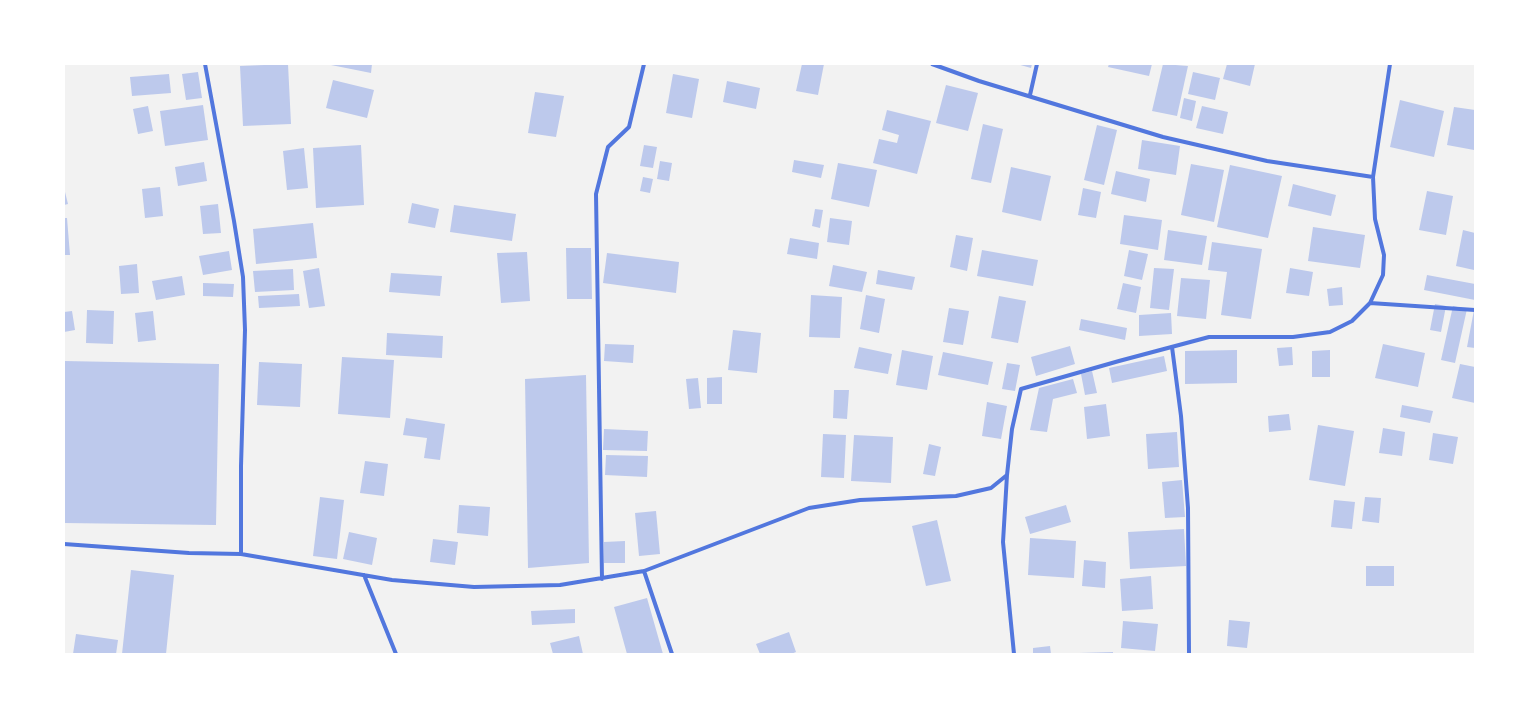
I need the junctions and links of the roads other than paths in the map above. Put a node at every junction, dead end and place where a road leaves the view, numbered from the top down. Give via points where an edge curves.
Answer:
1 (205, 64) edge
2 (644, 64) edge
3 (932, 64) edge
4 (1037, 64) edge
5 (1390, 64) edge
6 (1030, 96) junction
7 (1373, 177) junction
8 (1370, 303) junction
9 (1475, 310) edge
10 (1172, 347) junction
11 (1007, 475) junction
12 (64, 544) edge
13 (241, 554) junction
14 (644, 571) junction
15 (364, 575) junction
16 (602, 579) junction
17 (396, 654) edge
18 (672, 654) edge
19 (1014, 654) edge
20 (1189, 654) edge

1 - 13 street via 243,277 245,330
2 - 16 street via 629,127 608,147 596,194
3 - 6 street
4 - 6 street
5 - 7 street
6 - 7 street via 1163,137 1267,161
7 - 8 street via 1375,219 1384,255 1382,275
8 - 9 street
8 - 10 street via 1352,321 1330,332 1293,337 1209,337
10 - 11 street via 1020,390 1012,429
10 - 20 street via 1181,416 1188,508
11 - 14 street via 991,488 956,496 860,500 809,508
11 - 19 street via 1003,542
12 - 13 street
13 - 15 street
14 - 16 street
14 - 18 street
15 - 16 street via 474,587 560,585
15 - 17 street

